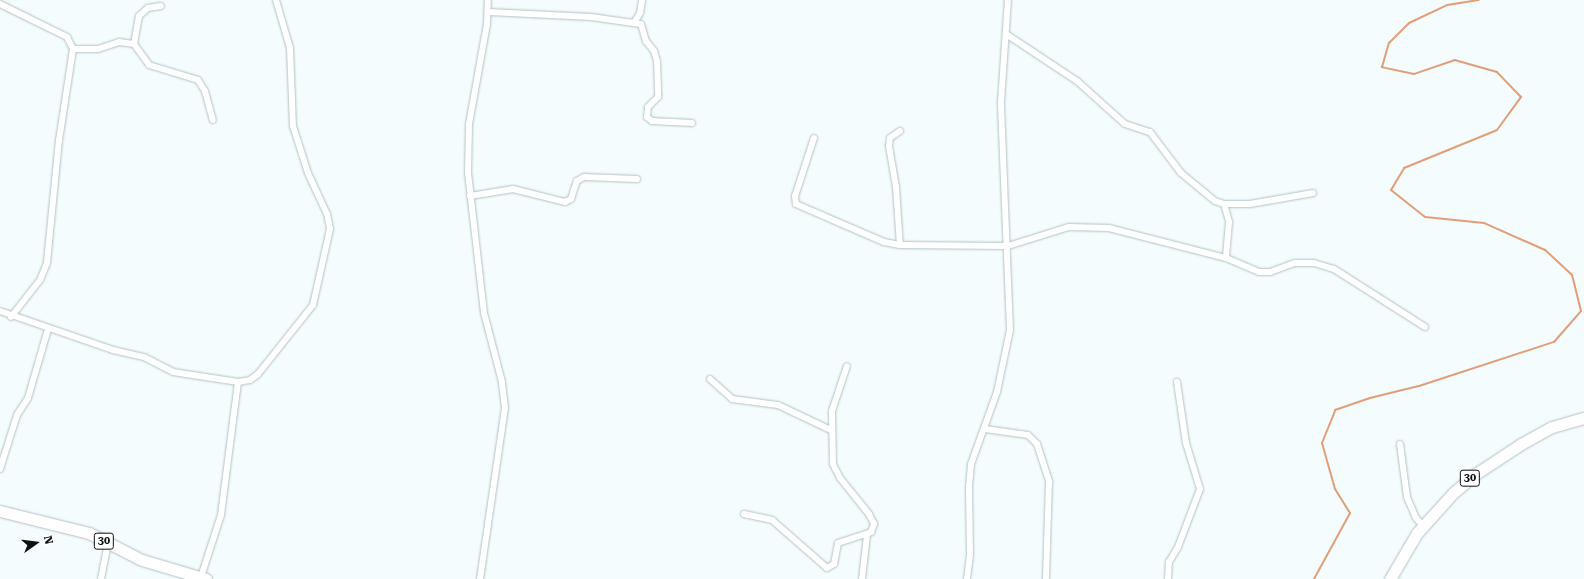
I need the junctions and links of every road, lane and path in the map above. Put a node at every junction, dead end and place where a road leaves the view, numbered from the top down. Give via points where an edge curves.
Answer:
1 (276, 0) edge
2 (488, 0) edge
3 (642, 0) edge
4 (1008, 0) edge
5 (0, 4) edge
6 (161, 6) dead end
7 (489, 12) junction
8 (634, 23) junction
9 (1006, 34) junction
10 (134, 44) junction
11 (73, 49) junction
12 (213, 120) dead end
13 (692, 123) dead end
14 (900, 131) dead end
15 (814, 138) dead end
16 (637, 179) dead end
17 (1313, 193) dead end
18 (470, 196) junction
19 (1224, 204) junction
20 (900, 245) junction
21 (1008, 246) junction
22 (1226, 258) junction
23 (0, 311) edge
24 (11, 317) junction
25 (1425, 327) dead end
26 (48, 330) junction
27 (847, 366) dead end
28 (710, 379) dead end
29 (238, 382) junction
30 (1177, 382) dead end
31 (1584, 418) edge
32 (985, 429) junction
33 (831, 430) junction
34 (1400, 444) dead end
35 (0, 469) edge
36 (0, 511) edge
37 (744, 514) dead end
38 (1423, 526) junction
39 (867, 535) junction
40 (108, 543) junction
41 (204, 578) edge
42 (101, 579) edge
43 (480, 579) edge
44 (862, 579) edge
45 (967, 579) edge
46 (1046, 579) edge
47 (1168, 579) edge
48 (1390, 579) edge

1 - 29 street via 290,48 293,126 330,228 313,305 258,374 250,380
2 - 7 street
3 - 8 street via 640,12
4 - 9 street
5 - 11 street via 67,37
6 - 10 street via 148,8 139,16
7 - 8 street via 591,16
7 - 18 street via 469,124
8 - 13 street via 643,27 646,41 654,51 657,61 658,97 648,107 647,117 652,121
9 - 19 street via 1077,81 1125,124 1150,132 1181,173 1206,196
9 - 21 street via 1001,102
10 - 11 street via 119,42 98,50
10 - 12 street via 149,65 198,80 205,91
11 - 24 street via 59,140 47,262 40,280
14 - 20 street via 890,138 889,146 896,188
15 - 20 street via 795,196 796,204 884,242
16 - 18 street via 584,177 577,181 571,199 565,202 513,189
17 - 19 street via 1250,204
18 - 43 street via 484,312 506,408
19 - 22 street via 1229,222
20 - 21 street
21 - 22 street via 1069,227 1084,226 1109,228
21 - 32 street via 1010,339
22 - 25 street via 1265,272 1307,262 1334,270
23 - 24 street
24 - 26 street
26 - 29 street via 144,357 181,374
26 - 35 street via 28,398 17,415
27 - 33 street via 834,406
28 - 33 street via 732,398 778,405
29 - 41 street via 221,515
30 - 47 street via 1186,443 1200,489 1178,547 1169,562
31 - 38 highway, 30 via 1546,431 1477,473 1453,493
32 - 45 street via 976,448 970,474 970,553
32 - 46 street via 1028,436 1037,444 1049,482
33 - 39 street via 835,471 873,520 874,529
34 - 38 street via 1407,497 1416,518
36 - 40 highway, 30 via 75,528
37 - 39 street via 772,520 827,568 834,564 838,543
38 - 48 highway, 30
39 - 44 street
40 - 41 highway, 30 via 142,560
40 - 42 street

